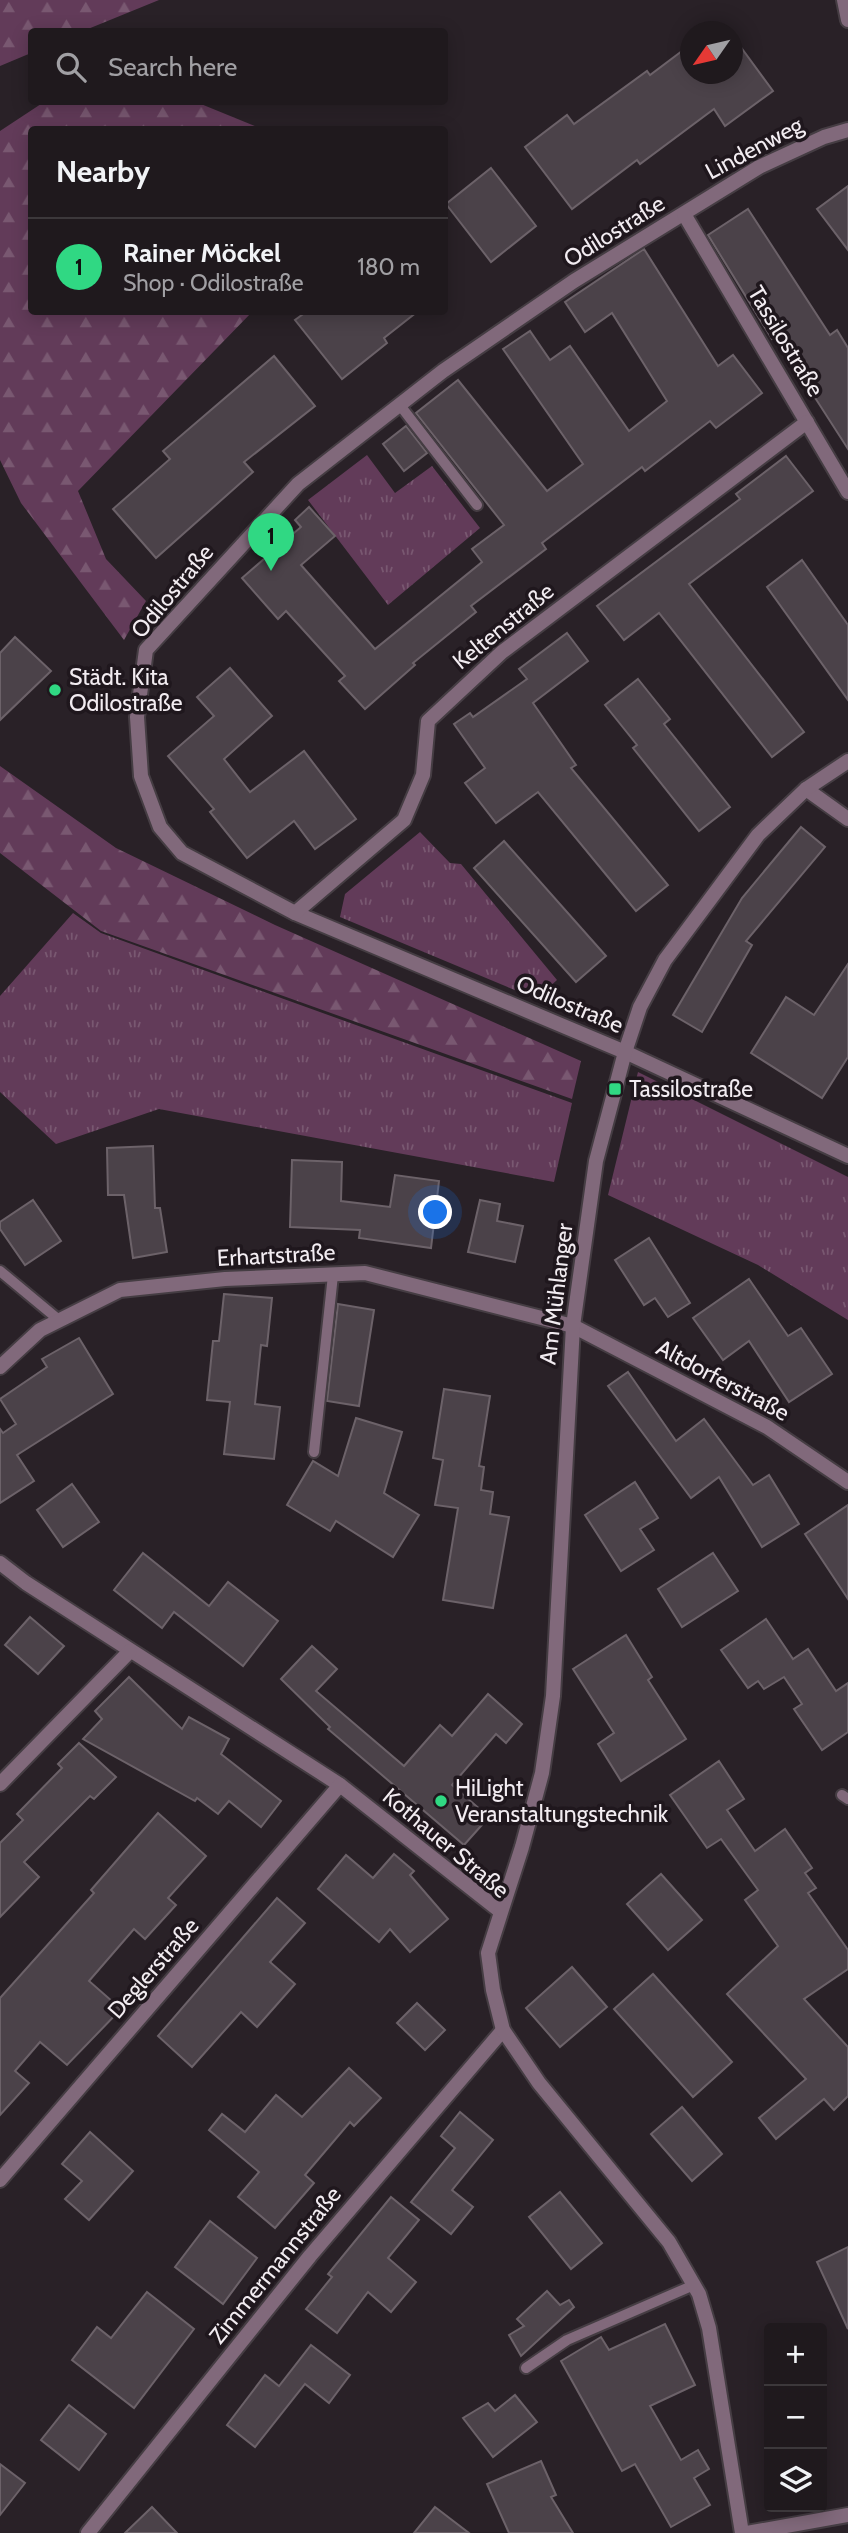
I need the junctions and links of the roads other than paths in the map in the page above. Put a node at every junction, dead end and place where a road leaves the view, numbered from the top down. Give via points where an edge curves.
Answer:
1 (844, 0) edge
2 (848, 20) edge
3 (848, 130) edge
4 (684, 214) junction
5 (399, 404) junction
6 (807, 422) junction
7 (848, 492) edge
8 (477, 505) dead end
9 (848, 761) edge
10 (806, 789) junction
11 (848, 819) edge
12 (295, 913) junction
13 (625, 1052) junction
14 (848, 1156) edge
15 (0, 1271) edge
16 (333, 1275) junction
17 (59, 1321) junction
18 (573, 1326) junction
19 (0, 1367) edge
20 (314, 1451) dead end
21 (848, 1482) edge
22 (0, 1563) edge
23 (130, 1651) junction
24 (0, 1784) edge
25 (340, 1786) junction
26 (500, 1912) junction
27 (503, 2030) junction
28 (0, 2180) edge
29 (694, 2285) junction
30 (526, 2368) dead end
31 (848, 2515) edge
32 (88, 2533) edge
33 (745, 2533) edge

1 - 2 street
3 - 4 street, Lindenweg via 759,167
4 - 5 street, Odilostraße via 574,281
4 - 6 street, Tassilostraße
5 - 8 lane
5 - 12 street, Odilostraße via 298,484 146,650 137,717 141,776 160,827 182,853
6 - 7 street, Tassilostraße
6 - 12 street, Keltenstraße via 502,652 428,721 422,775 404,820
9 - 10 street, Am Mühlanger
10 - 11 street
10 - 13 street, Am Mühlanger via 758,835 665,960 640,1007
12 - 13 street, Odilostraße
13 - 14 street, Odilostraße
13 - 18 street, Am Mühlanger via 596,1161
15 - 17 lane
16 - 17 street, Erhartstraße via 225,1279 120,1290
16 - 18 street, Erhartstraße via 365,1273
16 - 20 lane
17 - 19 street, Erhartstraße via 40,1330
18 - 21 street, Altdorferstraße via 767,1427
18 - 26 street, Am Mühlanger via 553,1696 542,1773
22 - 23 street, Kothauer Straße
23 - 24 street
23 - 25 street, Kothauer Straße
25 - 26 street, Kothauer Straße
25 - 28 street, Deglerstraße
26 - 27 street, Kothauer Straße via 488,1953
27 - 29 street, Kothauer Straße via 539,2083 669,2242
27 - 32 street, Zimmermannstraße via 310,2256
29 - 30 lane via 567,2340
29 - 33 street, Kothauer Straße via 709,2328
31 - 33 street

